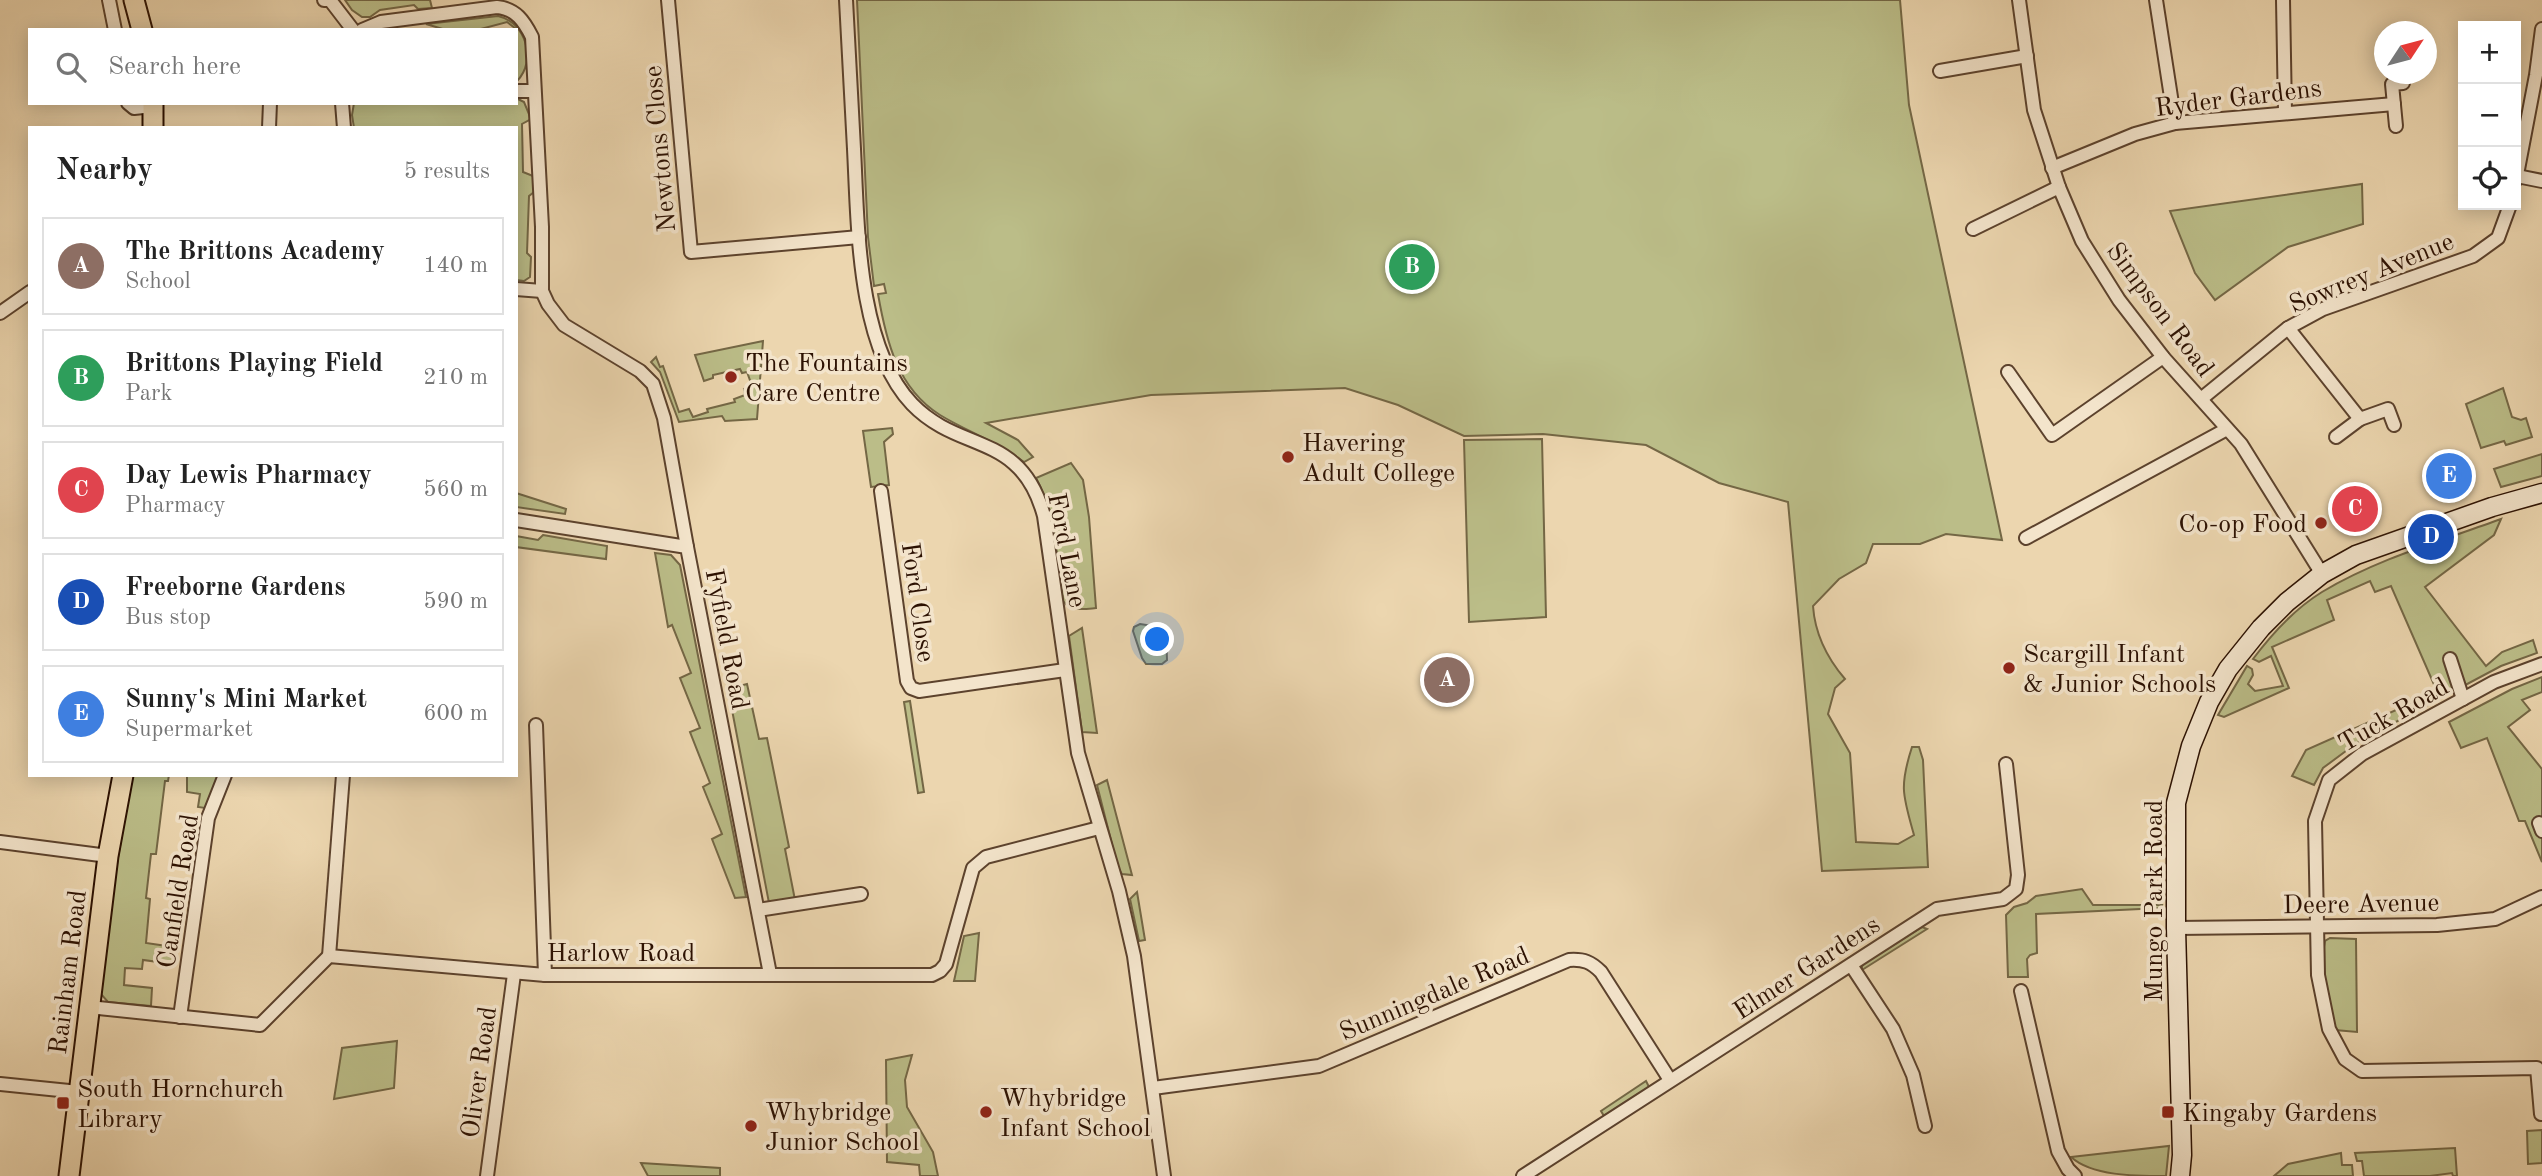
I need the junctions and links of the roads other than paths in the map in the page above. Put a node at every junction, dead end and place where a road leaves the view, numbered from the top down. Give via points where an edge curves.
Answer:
1 (109, 0) edge
2 (134, 0) edge
3 (147, 0) edge
4 (324, 0) edge
5 (668, 0) edge
6 (846, 0) edge
7 (2019, 0) edge
8 (2156, 0) edge
9 (2283, 0) edge
10 (115, 28) edge
11 (143, 28) edge
12 (144, 28) edge
13 (351, 28) edge
14 (367, 28) edge
15 (2542, 29) edge
16 (2027, 56) junction
17 (1940, 71) dead end
18 (2392, 84) edge
19 (518, 91) edge
20 (534, 91) junction
21 (2394, 104) junction
22 (130, 105) edge
23 (153, 105) edge
24 (270, 105) edge
25 (342, 105) edge
26 (2285, 112) junction
27 (2175, 123) junction
28 (153, 126) edge
29 (269, 126) edge
30 (344, 126) edge
31 (2396, 126) dead end
32 (2521, 152) edge
33 (2052, 168) junction
34 (2521, 179) edge
35 (2542, 181) edge
36 (2059, 187) junction
37 (2508, 210) edge
38 (1973, 229) dead end
39 (859, 237) junction
40 (518, 289) edge
41 (542, 291) junction
42 (28, 293) edge
43 (0, 313) edge
44 (2288, 328) junction
45 (2163, 358) junction
46 (2008, 372) dead end
47 (2201, 399) junction
48 (2360, 419) junction
49 (2394, 425) dead end
50 (2227, 429) junction
51 (2336, 437) dead end
52 (881, 491) dead end
53 (2542, 493) edge
54 (518, 520) edge
55 (2026, 538) dead end
56 (687, 547) junction
57 (2322, 574) junction
58 (2450, 659) dead end
59 (2542, 664) edge
60 (1065, 670) junction
61 (2463, 699) junction
62 (536, 724) dead end
63 (2006, 764) dead end
64 (123, 777) edge
65 (224, 777) edge
66 (344, 777) edge
67 (1099, 828) junction
68 (0, 842) edge
69 (108, 856) junction
70 (861, 894) dead end
71 (2542, 897) edge
72 (758, 910) junction
73 (2316, 927) junction
74 (2176, 928) junction
75 (329, 957) junction
76 (1851, 965) junction
77 (514, 974) junction
78 (770, 974) junction
79 (545, 975) junction
80 (2021, 991) dead end
81 (89, 1007) junction
82 (180, 1017) junction
83 (1670, 1080) junction
84 (0, 1084) edge
85 (1153, 1088) junction
86 (79, 1092) junction
87 (2541, 1114) edge
88 (1925, 1126) dead end
89 (69, 1176) edge
90 (487, 1176) edge
91 (1164, 1176) edge
92 (1523, 1176) edge
93 (2075, 1176) edge
94 (2180, 1176) edge

1 - 10 street
2 - 11 main road
3 - 12 main road
4 - 13 street via 330,0
5 - 39 street, Newtons Close via 691,253
6 - 39 street, Ford Lane
7 - 16 street, Simpson Road
8 - 27 street
9 - 26 street
14 - 20 street via 381,22 508,9 518,15 532,37
15 - 32 street
16 - 17 street
16 - 33 street, Simpson Road via 2034,110
18 - 21 street
19 - 20 street
20 - 41 street
21 - 26 street, Ryder Gardens
21 - 31 street
22 - 23 street
23 - 28 main road
24 - 29 street
25 - 30 street
26 - 27 street, Ryder Gardens
27 - 33 street, Ryder Gardens
33 - 36 street, Simpson Road
34 - 35 street
36 - 38 street
36 - 45 street, Simpson Road via 2082,241
37 - 44 street, Sowrey Avenue via 2498,238 2473,256 2323,309
39 - 60 street, Ford Lane via 875,332 893,380 913,405 934,421 1018,466 1039,495
40 - 41 street
41 - 56 street via 564,325 640,371 653,384 664,418
42 - 43 street
44 - 47 street, Sowrey Avenue
44 - 48 street
45 - 46 street via 2052,435
45 - 47 street, Simpson Road
47 - 50 street, Simpson Road
48 - 49 street via 2388,409
48 - 51 street
50 - 55 street
50 - 57 street, Simpson Road
52 - 60 street, Ford Close via 906,681 911,688 919,691
53 - 57 street, Mungo Park Road via 2356,555
54 - 56 street, Fyfield Road
56 - 72 street, Fyfield Road
57 - 74 street, Mungo Park Road via 2261,628 2209,702 2176,803
58 - 61 street
59 - 61 street, Tuck Road
60 - 67 street, Ford Lane via 1078,753
61 - 73 street, Tuck Road via 2362,754 2329,780 2315,821
62 - 79 street
63 - 76 street, Elmer Gardens via 2016,889 2003,899 1937,909
64 - 69 main road, Rainham Road
65 - 82 street, Canfield Road via 208,818
66 - 75 street
67 - 78 street, Harlow Road via 986,858 973,868 946,964 932,975
67 - 85 street, Ford Lane via 1134,956
68 - 69 street
69 - 81 main road, Rainham Road
70 - 72 street
71 - 73 street, Deere Avenue via 2495,919
72 - 78 street, Fyfield Road
73 - 74 street, Deere Avenue
73 - 87 street, Tuck Road via 2318,975 2329,1029 2345,1059 2362,1071 2537,1068
74 - 94 street, Mungo Park Road
75 - 77 street, Harlow Road
75 - 82 street via 260,1025
76 - 83 street, Elmer Gardens
76 - 88 street via 1893,1028 1913,1075
77 - 79 street, Harlow Road
77 - 90 street, Oliver Road
78 - 79 street, Harlow Road
80 - 93 street via 2058,1151
81 - 82 street
81 - 86 main road, Rainham Road
83 - 85 street, Sunningdale Road via 1601,972 1581,959 1569,960 1319,1066
83 - 92 street, Elmer Gardens
84 - 86 street
85 - 91 street, Ford Lane
86 - 89 main road, Rainham Road

